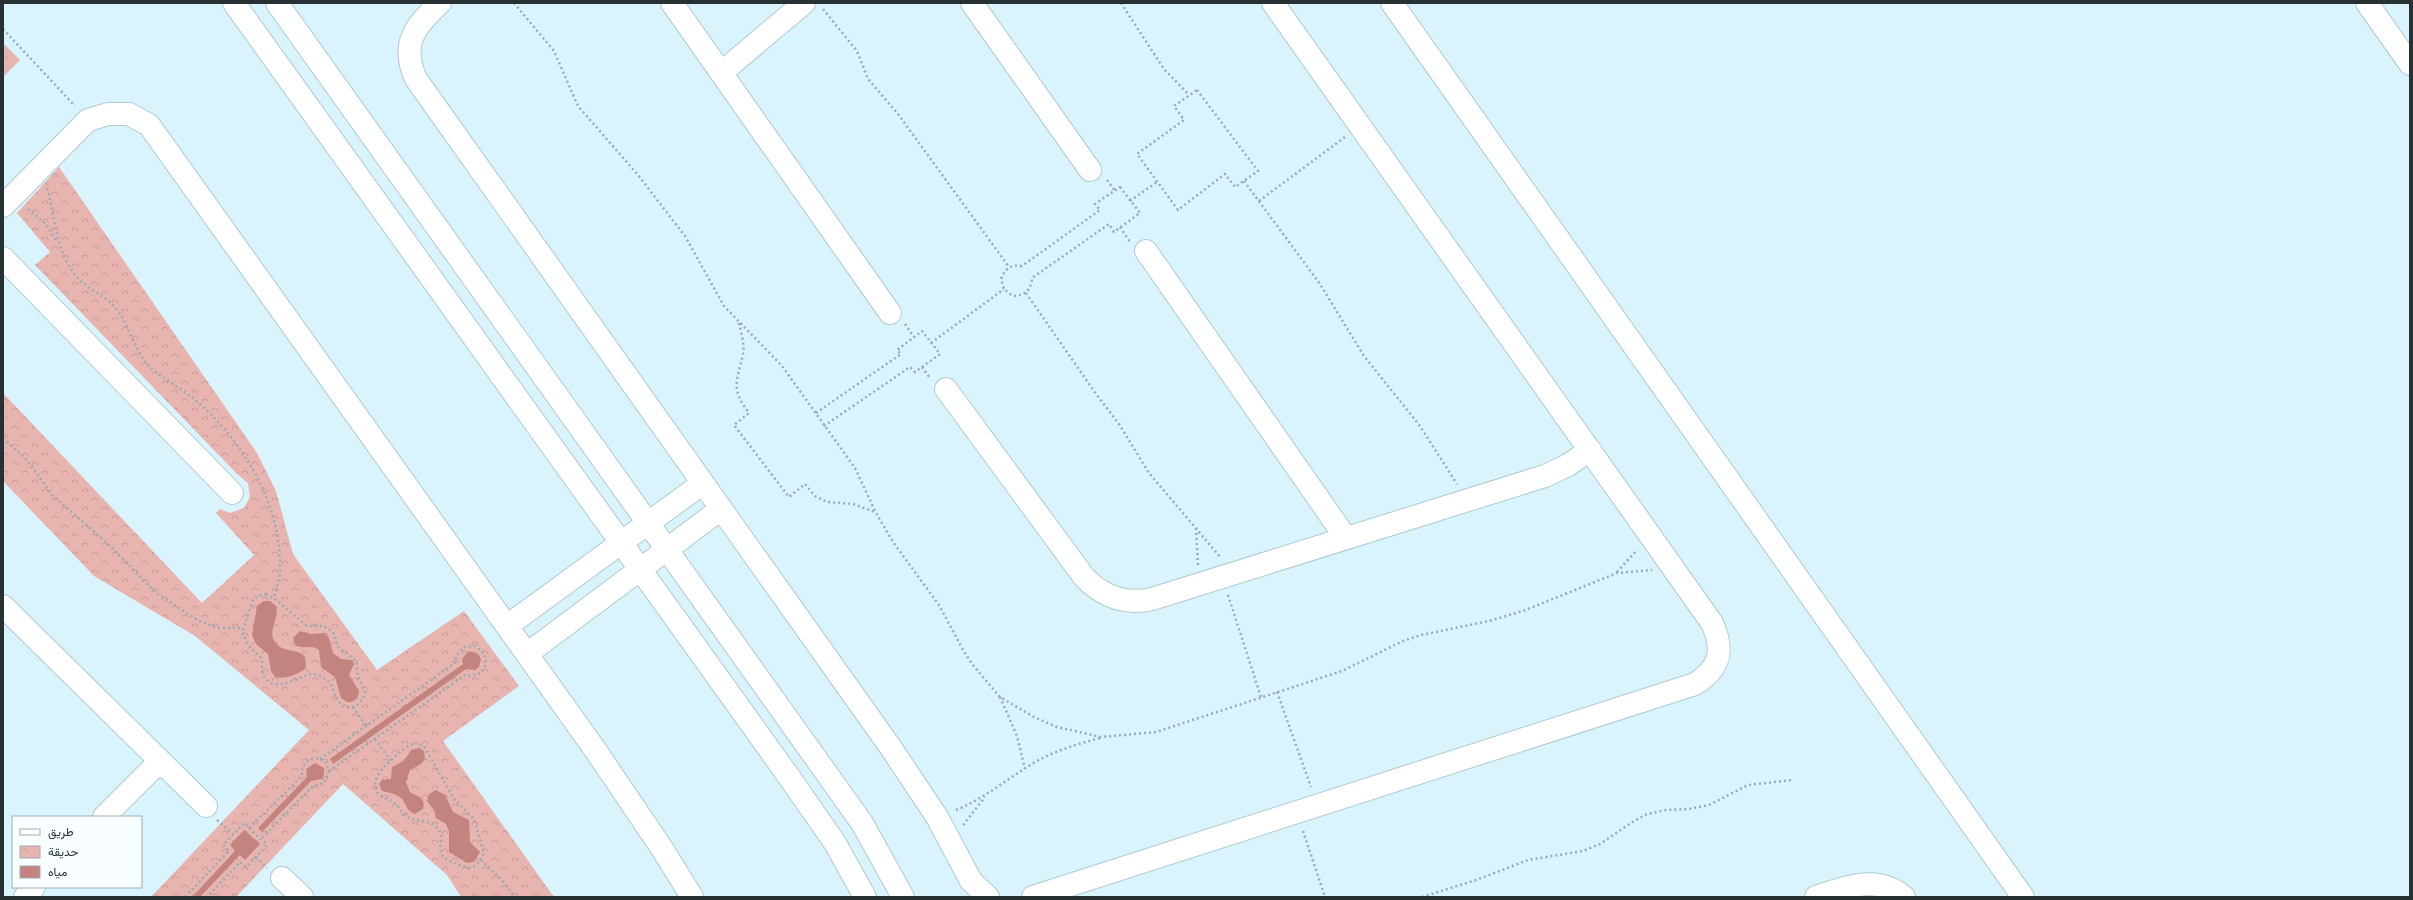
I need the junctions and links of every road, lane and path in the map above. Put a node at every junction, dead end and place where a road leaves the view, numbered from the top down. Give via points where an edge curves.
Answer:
1 (234, 3) edge
2 (277, 3) edge
3 (440, 3) edge
4 (672, 3) edge
5 (972, 3) edge
6 (1121, 3) edge
7 (1273, 3) edge
8 (1392, 3) edge
9 (2367, 3) edge
10 (813, 6) edge
11 (3, 29) edge
12 (2410, 64) edge
13 (721, 73) junction
14 (1189, 95) junction
15 (88, 120) junction
16 (1360, 126) junction
17 (41, 167) junction
18 (1090, 170) dead end
19 (1244, 181) junction
20 (1157, 182) junction
21 (8, 201) edge
22 (1130, 201) junction
23 (1259, 201) junction
24 (57, 241) junction
25 (1146, 251) dead end
26 (3, 258) edge
27 (1010, 267) junction
28 (1004, 289) junction
29 (1026, 293) junction
30 (890, 313) dead end
31 (739, 322) dead end
32 (931, 343) junction
33 (946, 389) dead end
34 (816, 413) dead end
35 (824, 426) dead end
36 (3, 438) edge
37 (1590, 450) junction
38 (703, 483) junction
39 (232, 494) dead end
40 (1467, 500) junction
41 (721, 509) junction
42 (876, 513) dead end
43 (648, 523) junction
44 (1196, 528) junction
45 (1650, 535) junction
46 (1346, 538) junction
47 (621, 543) junction
48 (666, 550) junction
49 (640, 569) junction
50 (1617, 573) dead end
51 (1228, 575) junction
52 (1200, 584) junction
53 (274, 598) junction
54 (3, 606) edge
55 (507, 626) junction
56 (243, 628) junction
57 (527, 654) junction
58 (1277, 692) dead end
59 (1000, 697) dead end
60 (1261, 697) dead end
61 (353, 707) junction
62 (366, 726) junction
63 (1101, 737) dead end
64 (375, 739) junction
65 (320, 759) junction
66 (160, 761) junction
67 (391, 761) junction
68 (1025, 769) junction
69 (329, 771) junction
70 (1792, 780) dead end
71 (985, 797) junction
72 (206, 806) dead end
73 (1318, 806) junction
74 (1297, 812) junction
75 (105, 816) edge
76 (937, 817) junction
77 (249, 828) junction
78 (261, 839) junction
79 (951, 842) junction
80 (481, 860) junction
81 (282, 878) dead end
82 (33, 888) edge
83 (1426, 896) edge
84 (24, 897) edge
85 (185, 897) edge
86 (207, 897) edge
87 (302, 897) edge
88 (515, 897) edge
89 (692, 897) edge
90 (865, 897) edge
91 (903, 897) edge
92 (988, 897) edge
93 (1033, 897) edge
94 (1325, 897) edge
95 (1422, 897) edge
96 (1816, 897) edge
97 (1904, 897) edge
98 (2023, 897) edge

1 - 47 street
2 - 43 street
3 - 38 street via 422,20 412,38 410,59 416,79
4 - 13 street
5 - 18 street
6 - 14 path via 1164,69
7 - 16 street
8 - 98 street
9 - 12 street
10 - 13 street
10 - 27 path via 857,52 868,79 898,114
11 - 15 path
13 - 30 street
14 - 19 path via 1197,90 1258,171
14 - 20 path via 1174,106 1184,120 1137,154
15 - 17 street
15 - 55 street via 108,114 129,114 142,119 156,132
16 - 23 path
16 - 37 street
17 - 21 street
17 - 24 path via 55,219
19 - 20 path via 1235,187 1226,174 1178,210
19 - 23 path
20 - 22 path
21 - 24 path via 45,223
22 - 27 path via 1120,187 1096,204 1100,210 1022,266
22 - 29 path via 1140,213 1114,232 1109,224 1032,278 1032,284
23 - 40 path via 1320,284 1364,356 1420,426
24 - 53 path via 75,274 85,286 112,304 124,317 149,365 215,419 235,441 249,463 263,491 279,544 280,573
25 - 46 street
26 - 39 street
27 - 28 path via 1001,279
28 - 29 path via 1013,296
28 - 32 path
29 - 44 path via 1119,424 1149,473
31 - 42 path via 743,353 735,384 738,399 749,413 734,425 789,497 805,484 815,496 827,502 853,504
32 - 34 path via 922,330 897,350 901,354
32 - 35 path via 940,354 915,372 910,366
33 - 52 street via 1092,585 1111,597 1131,602 1152,599
36 - 56 path via 26,459 53,496 105,541 156,593 198,621 218,628
37 - 40 street via 1545,476
37 - 45 street
38 - 41 street
38 - 43 street
40 - 46 street
41 - 48 street
41 - 76 street
43 - 47 street
43 - 48 street
44 - 51 path
44 - 52 path
45 - 50 path
45 - 73 street via 1712,623 1717,634 1720,644 1719,655 1713,668 1703,679 1695,684
46 - 51 street
47 - 49 street
47 - 55 street
48 - 49 street
48 - 91 street via 862,823
49 - 57 street
49 - 90 street via 835,843
51 - 52 street
51 - 60 path
53 - 56 path via 262,594 253,600
53 - 61 path via 304,625 329,628 338,647 354,658 365,692 362,701
54 - 66 street
55 - 57 street
56 - 61 path via 245,640 261,658 263,675 269,680 284,685 317,675 331,684 341,705
57 - 89 street via 631,800
58 - 73 path
59 - 68 path via 1017,736
61 - 62 path
62 - 64 path via 456,662 456,656 464,647 475,646 484,652 486,664 481,673 476,676 465,675
62 - 65 path
63 - 68 path via 1064,748
64 - 67 path
64 - 69 path
65 - 69 path
65 - 77 path via 306,761 302,776
66 - 72 street
66 - 75 street
67 - 80 path via 411,744 424,746 454,799 474,819 478,837 484,848
67 - 80 path via 378,775 375,782 377,793 396,804 405,816 427,822 437,828 441,835 440,848 447,861 470,868
68 - 71 path
69 - 78 path via 324,783 313,786
70 - 83 path via 1748,785 1709,805 1689,810 1666,810 1647,814 1600,844 1583,851 1528,860
71 - 76 path
71 - 79 path
73 - 74 street
74 - 93 street
74 - 94 path
76 - 79 street
77 - 78 path
77 - 85 path via 244,823 223,845 229,851
78 - 86 path via 267,845 246,867 240,862
79 - 92 street via 971,881
80 - 88 path
81 - 87 street
82 - 84 street
83 - 95 path
96 - 97 street via 1863,883 1886,887

